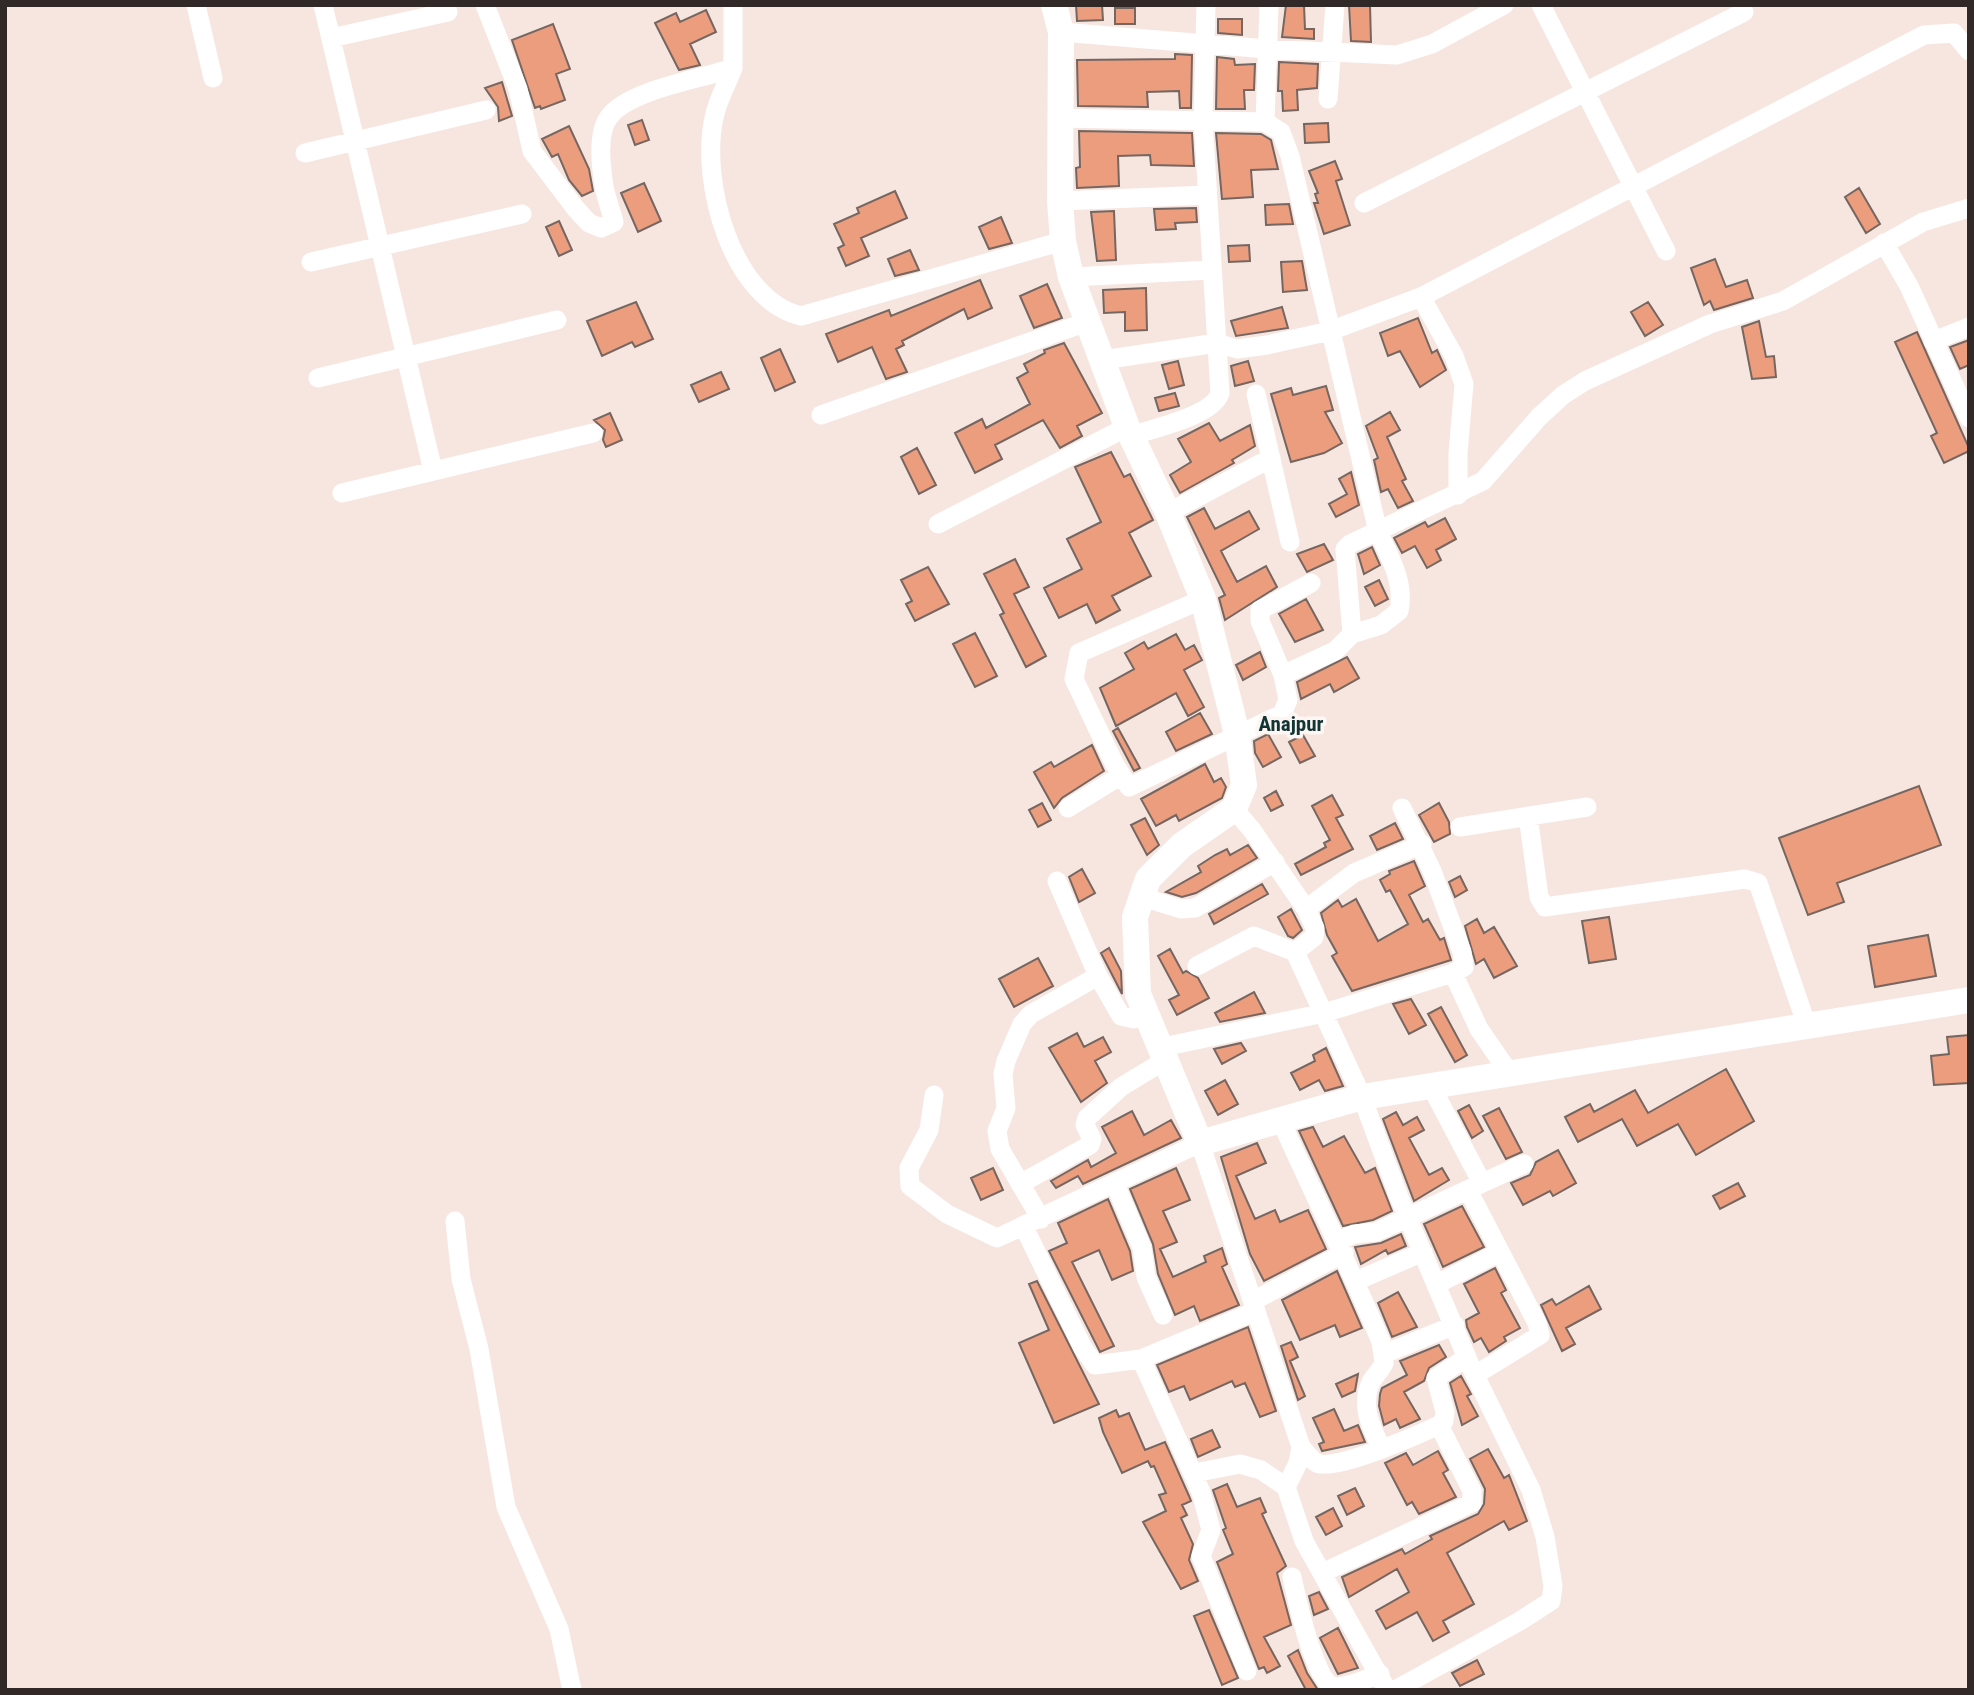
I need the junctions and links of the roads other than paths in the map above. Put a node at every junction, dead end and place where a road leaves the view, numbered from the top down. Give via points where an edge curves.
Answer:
1 (196, 5) edge
2 (323, 5) edge
3 (485, 5) edge
4 (733, 5) edge
5 (1054, 5) edge
6 (1206, 5) edge
7 (1269, 5) edge
8 (1335, 5) edge
9 (1504, 5) edge
10 (1541, 5) edge
11 (448, 12) dead end
12 (1744, 12) dead end
13 (1061, 32) junction
14 (331, 38) junction
15 (1206, 43) junction
16 (1267, 49) junction
17 (1969, 51) edge
18 (1332, 53) junction
19 (733, 68) junction
20 (213, 78) dead end
21 (1585, 90) junction
22 (1328, 99) dead end
23 (486, 110) dead end
24 (1059, 118) junction
25 (1203, 120) junction
26 (1265, 122) junction
27 (355, 141) junction
28 (305, 153) dead end
29 (1634, 188) junction
30 (1207, 195) junction
31 (1060, 201) junction
32 (1364, 203) dead end
33 (1969, 208) edge
34 (522, 214) dead end
35 (1063, 241) junction
36 (1884, 243) junction
37 (380, 246) junction
38 (1666, 251) dead end
39 (311, 262) dead end
40 (1212, 270) junction
41 (1071, 277) junction
42 (1421, 297) junction
43 (557, 320) dead end
44 (1087, 322) junction
45 (1969, 327) edge
46 (1330, 331) junction
47 (1933, 341) junction
48 (1217, 344) junction
49 (406, 358) junction
50 (1102, 360) junction
51 (318, 378) dead end
52 (1256, 394) dead end
53 (1967, 410) edge
54 (821, 415) dead end
55 (1129, 431) junction
56 (593, 433) dead end
57 (1271, 458) junction
58 (433, 471) junction
59 (1471, 488) junction
60 (342, 493) dead end
61 (1168, 513) junction
62 (938, 524) dead end
63 (1378, 532) junction
64 (1290, 542) dead end
65 (1311, 583) dead end
66 (1203, 599) junction
67 (1352, 634) junction
68 (1283, 675) junction
69 (1237, 734) junction
70 (1120, 776) junction
71 (1587, 807) dead end
72 (1068, 808) dead end
73 (1402, 808) dead end
74 (1234, 809) junction
75 (1528, 816) junction
76 (1460, 827) dead end
77 (1422, 844) junction
78 (1275, 862) junction
79 (1057, 881) dead end
80 (1142, 897) junction
81 (1306, 909) junction
82 (1295, 952) junction
83 (1198, 966) dead end
84 (1453, 973) junction
85 (1098, 976) junction
86 (1969, 1000) edge
87 (1147, 1012) junction
88 (1324, 1013) junction
89 (1807, 1026) junction
90 (1165, 1053) junction
91 (1510, 1074) junction
92 (1431, 1086) junction
93 (934, 1095) dead end
94 (1362, 1097) junction
95 (1281, 1121) junction
96 (1200, 1143) junction
97 (1524, 1164) dead end
98 (1020, 1184) junction
99 (1115, 1184) junction
100 (1475, 1187) junction
101 (1409, 1218) junction
102 (455, 1221) dead end
103 (1032, 1223) junction
104 (1341, 1247) junction
105 (1423, 1252) junction
106 (1500, 1252) junction
107 (1356, 1281) junction
108 (1437, 1284) junction
109 (1255, 1306) junction
110 (1163, 1315) dead end
111 (1455, 1325) junction
112 (1384, 1354) junction
113 (1141, 1359) junction
114 (1471, 1366) junction
115 (1439, 1425) junction
116 (1301, 1447) junction
117 (1382, 1449) junction
118 (1194, 1472) junction
119 (1286, 1486) junction
120 (1322, 1573) junction
121 (1292, 1577) dead end
122 (1247, 1671) dead end
123 (1384, 1682) edge
124 (572, 1690) edge
125 (1395, 1690) edge

1 - 20 street
2 - 14 street
3 - 19 street via 518,89 532,151 576,209 601,228 614,222 603,170 607,119 617,108 643,96
4 - 19 street
5 - 13 main road
6 - 15 street
7 - 16 street
8 - 18 street
9 - 18 street via 1417,51 1397,55
10 - 21 street
11 - 14 street
12 - 21 street
13 - 15 street
13 - 24 main road
14 - 27 street
15 - 16 street
15 - 25 street
16 - 18 street
16 - 26 street
17 - 29 street via 1954,33 1924,35
18 - 22 street
19 - 35 street via 713,118 711,166 720,213 740,269 784,312 801,316
21 - 29 street
21 - 32 street
23 - 27 street
24 - 25 street
24 - 31 main road
25 - 26 street
25 - 30 street
26 - 46 street via 1281,132 1290,156
27 - 28 street
27 - 37 street
29 - 38 street
29 - 42 street
30 - 31 street
30 - 40 street
31 - 35 main road
33 - 36 street via 1923,222
34 - 37 street
35 - 41 main road
36 - 47 street
36 - 59 street via 1783,301 1710,324 1584,381 1539,417
37 - 39 street
37 - 49 street
40 - 41 street
40 - 48 street
41 - 44 main road
42 - 46 street
42 - 59 street via 1464,384 1458,453
43 - 49 street
44 - 50 main road
44 - 54 street
45 - 47 street
46 - 48 street via 1237,349
46 - 63 street
47 - 53 street
48 - 50 street
48 - 55 street via 1218,401 1202,412
49 - 51 street
49 - 58 street
50 - 55 main road
52 - 57 street
55 - 61 main road
55 - 62 street
56 - 58 street
57 - 61 street
57 - 64 street
58 - 60 street
59 - 63 street
61 - 66 main road
63 - 67 street via 1345,549
63 - 67 street via 1398,575 1399,611 1381,625
65 - 68 street via 1260,610 1260,621
66 - 69 main road
66 - 70 street via 1079,653 1074,679
67 - 68 street via 1335,651
68 - 69 street via 1286,709
69 - 70 street via 1136,786 1129,787
69 - 74 main road via 1244,785
70 - 72 street
71 - 75 street
73 - 77 street
74 - 78 street
74 - 80 main road via 1182,845 1148,879
75 - 76 street
75 - 89 street via 1539,897 1545,907 1745,879 1758,883
77 - 81 street via 1354,873
77 - 84 street via 1462,952 1464,967
78 - 80 street via 1195,908 1181,909
78 - 81 street
79 - 85 street
80 - 87 main road via 1135,917 1136,958 1138,994
81 - 82 street via 1314,937
82 - 83 street via 1254,936
82 - 88 street
84 - 88 street
84 - 91 street via 1479,1029
85 - 87 street via 1121,1016 1135,1019
85 - 98 street via 1031,1014 1006,1061 1006,1108 997,1131 1000,1149
86 - 89 main road
87 - 90 main road
88 - 90 street
88 - 94 street
89 - 91 main road
90 - 96 main road
90 - 98 street via 1087,1118 1090,1145
91 - 92 main road
92 - 94 main road
92 - 100 street
93 - 103 street via 929,1130 909,1168 913,1191 978,1232 997,1238
94 - 95 main road
94 - 101 street
95 - 96 main road
95 - 104 street
96 - 99 street
96 - 109 street
97 - 100 street
98 - 103 street
99 - 103 street
99 - 110 street
100 - 101 street
100 - 106 street
101 - 104 street via 1376,1232 1354,1234
101 - 105 street
102 - 124 street via 461,1279 480,1349 506,1507 559,1629
103 - 113 street via 1090,1361 1095,1365
104 - 107 street
104 - 109 street
105 - 107 street
105 - 108 street
106 - 108 street
106 - 114 street via 1541,1335
107 - 112 street
108 - 111 street
109 - 113 street
109 - 116 street
111 - 112 street
111 - 114 street
112 - 117 street via 1367,1398 1370,1423
113 - 118 street
114 - 115 street via 1436,1378 1446,1412
114 - 125 street via 1531,1490 1545,1537 1551,1601
115 - 117 street
115 - 120 street via 1472,1491 1472,1503
116 - 117 street via 1316,1463 1328,1465
116 - 119 street
118 - 119 street via 1240,1464 1261,1470
118 - 122 street via 1211,1530 1200,1556
119 - 120 street via 1304,1541
120 - 123 street
121 - 123 street via 1326,1682 1333,1687

